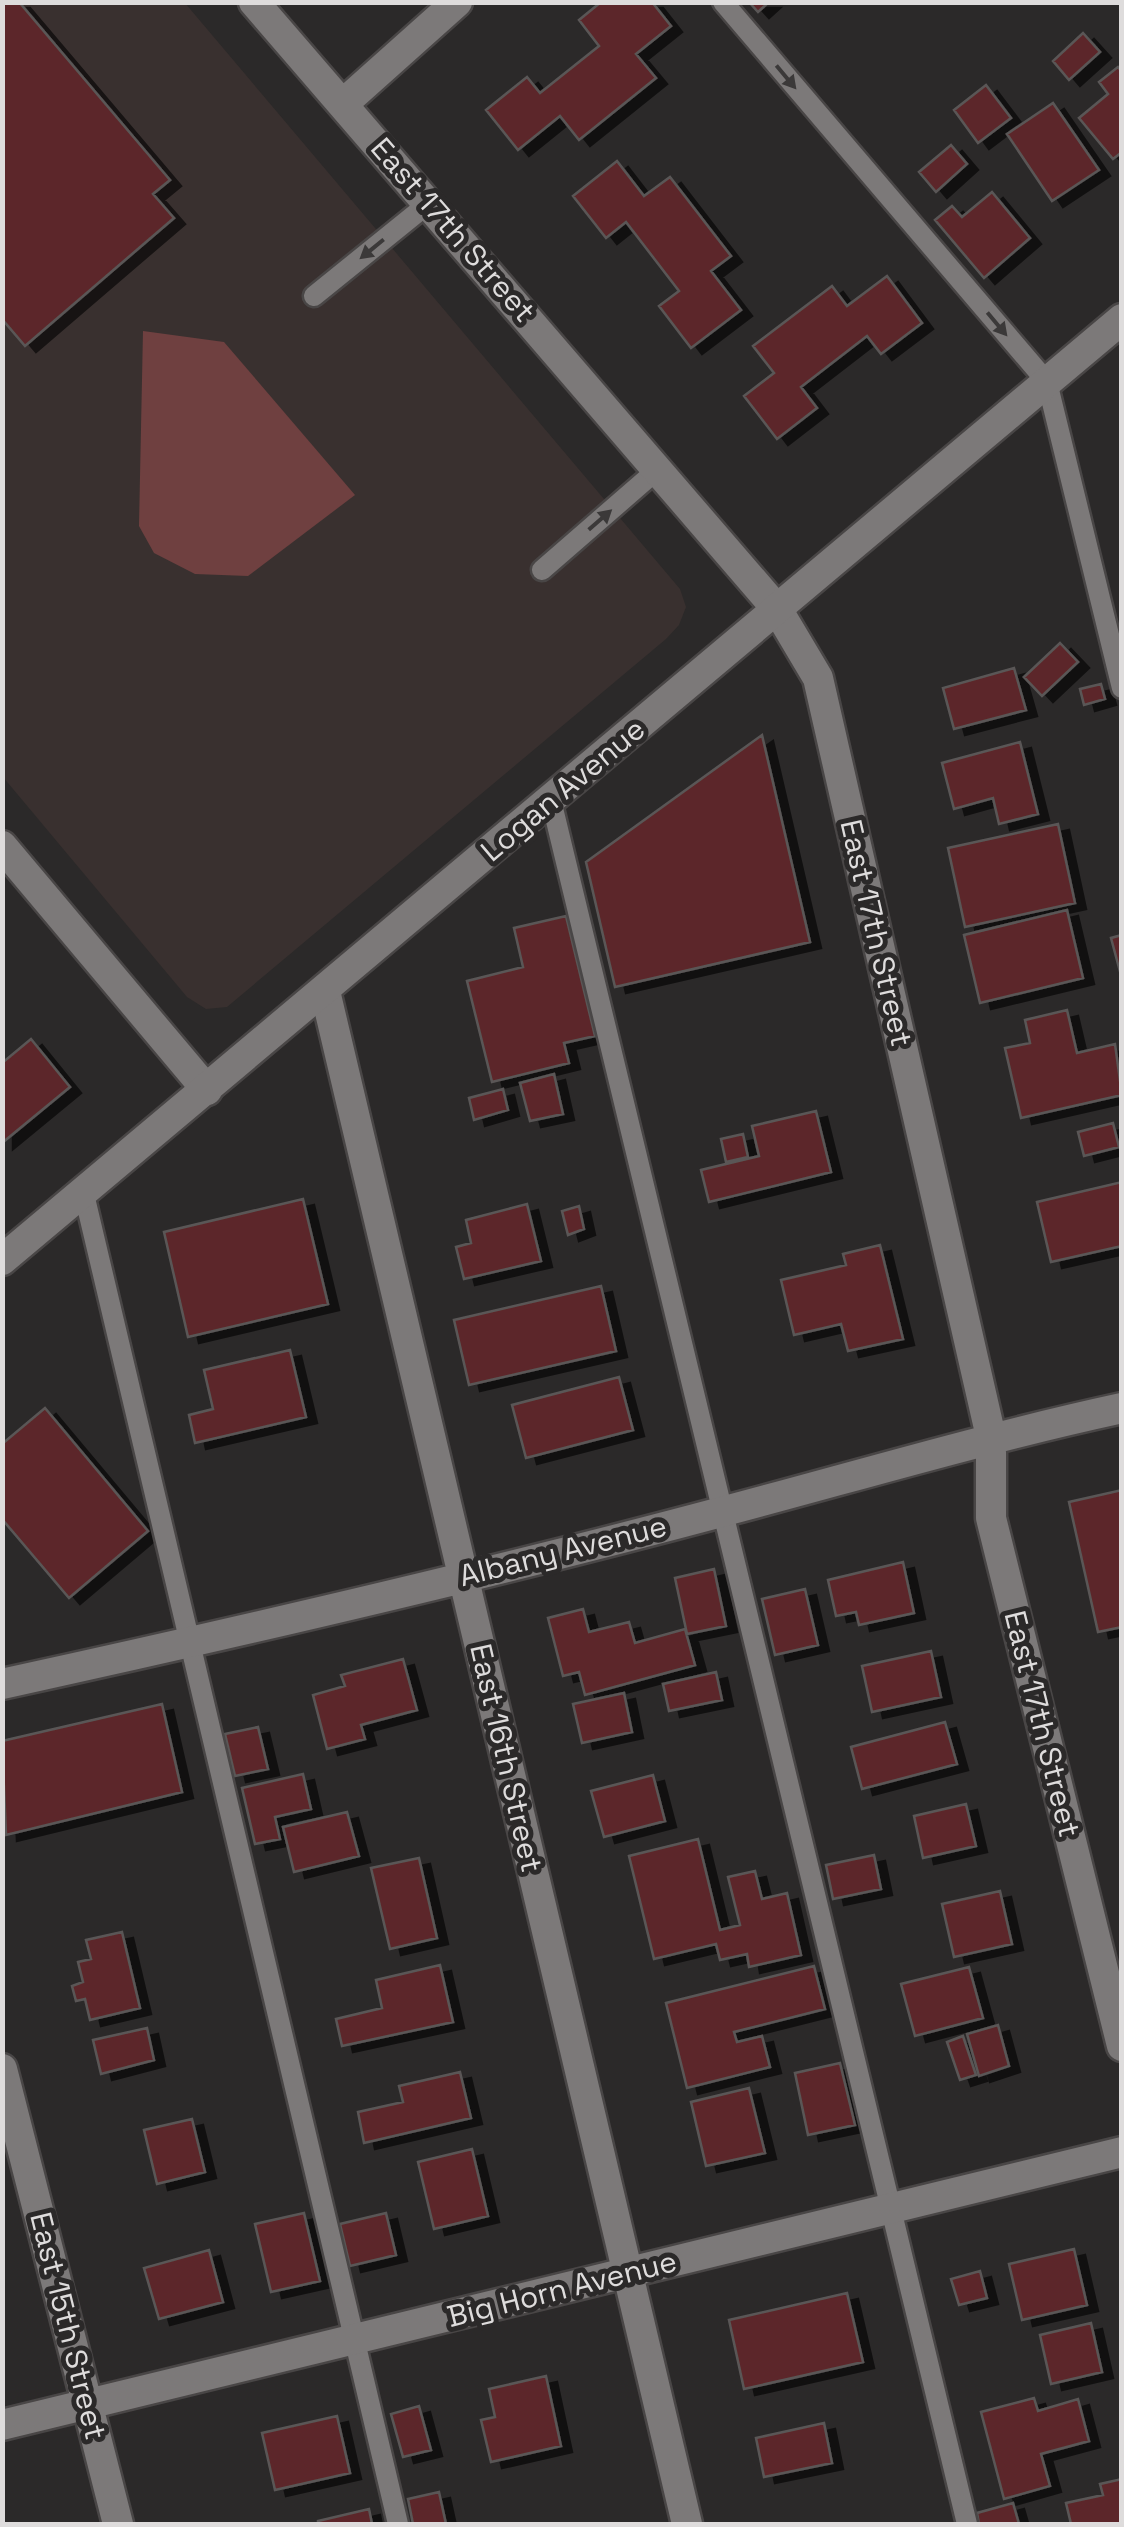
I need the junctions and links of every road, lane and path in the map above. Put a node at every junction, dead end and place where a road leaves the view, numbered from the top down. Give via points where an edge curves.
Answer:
1 (254, 2) edge
2 (457, 2) edge
3 (723, 2) edge
4 (344, 104) junction
5 (429, 202) junction
6 (314, 296) dead end
7 (1122, 318) edge
8 (1046, 382) junction
9 (657, 470) junction
10 (542, 570) dead end
11 (777, 609) junction
12 (1122, 688) edge
13 (551, 800) junction
14 (2, 846) edge
15 (325, 991) junction
16 (208, 1090) junction
17 (84, 1194) junction
18 (2, 1260) edge
19 (1122, 1408) edge
20 (991, 1436) junction
21 (723, 1512) junction
22 (464, 1575) junction
23 (190, 1643) junction
24 (2, 1684) edge
25 (1122, 2046) edge
26 (2, 2070) edge
27 (1122, 2152) edge
28 (891, 2208) junction
29 (624, 2274) junction
30 (354, 2339) junction
31 (88, 2404) junction
32 (2, 2425) edge
33 (118, 2524) edge
34 (398, 2524) edge
35 (687, 2524) edge
36 (967, 2524) edge

1 - 4 street, East 17th Street
2 - 4 street
3 -> 8 lane
4 - 5 street, East 17th Street
5 -> 6 lane
5 - 9 street, East 17th Street
7 - 8 street, Logan Avenue
8 - 11 street, Logan Avenue
8 - 12 lane
10 -> 9 lane
9 - 11 street, East 17th Street
11 - 13 street, Logan Avenue
11 - 20 street, East 17th Street via 818,678
13 - 15 street, Logan Avenue
13 - 21 lane
14 - 16 street
15 - 16 street, Logan Avenue
15 - 22 street, East 16th Street
16 - 17 street, Logan Avenue
17 - 18 street, Logan Avenue
17 - 23 lane
19 - 20 street, Albany Avenue
20 - 21 street, Albany Avenue
20 - 25 street, East 17th Street via 991,1518
21 - 22 street, Albany Avenue
21 - 28 lane
22 - 23 street, Albany Avenue
22 - 29 street, East 16th Street
23 - 24 street, Albany Avenue
23 - 30 lane
26 - 31 street, East 15th Street
27 - 28 street, Big Horn Avenue
28 - 29 street, Big Horn Avenue
28 - 36 lane
29 - 30 street, Big Horn Avenue
29 - 35 street, East 16th Street
30 - 31 street, Big Horn Avenue
30 - 34 lane
31 - 32 street, Big Horn Avenue
31 - 33 street, East 15th Street

